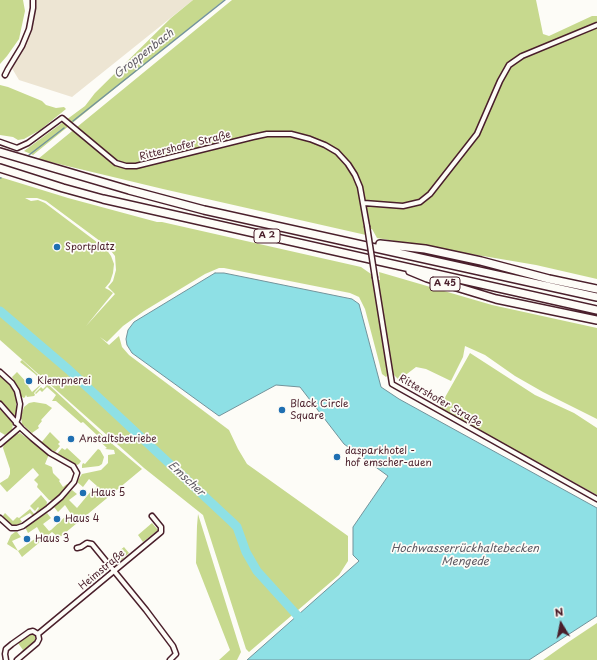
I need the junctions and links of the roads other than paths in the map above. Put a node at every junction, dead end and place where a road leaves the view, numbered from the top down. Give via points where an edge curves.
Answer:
1 (33, 0) edge
2 (597, 25) edge
3 (5, 75) dead end
4 (0, 142) edge
5 (0, 152) edge
6 (0, 168) edge
7 (364, 203) junction
8 (350, 241) junction
9 (395, 265) junction
10 (597, 290) edge
11 (597, 297) edge
12 (597, 310) edge
13 (579, 316) junction
14 (597, 320) edge
15 (597, 324) edge
16 (0, 372) edge
17 (0, 404) edge
18 (16, 423) junction
19 (20, 427) junction
20 (0, 444) edge
21 (597, 499) edge
22 (152, 516) dead end
23 (0, 518) edge
24 (77, 548) dead end
25 (114, 570) junction
26 (38, 634) junction
27 (7, 660) edge
28 (17, 660) edge
29 (170, 660) edge

1 - 3 street via 29,29
2 - 7 street via 522,56 509,65 478,134 430,194 420,202 403,206
4 - 7 street, Rittershofer Straße via 17,148 62,118 116,163 136,166 267,134 291,134 310,139 337,152 355,175
5 - 8 highway, A 2 via 204,210
6 - 9 highway, A 2 via 103,199
7 - 21 street, Rittershofer Straße, bridge via 392,384
8 - 10 highway via 425,249
8 - 11 highway, A 2
9 - 12 highway, A 2
9 - 13 highway, A 45 via 426,278 496,299
13 - 14 highway
13 - 15 highway
16 - 18 street via 17,391 20,404
17 - 18 street
18 - 19 street
19 - 20 street
19 - 23 street via 50,453 75,468 77,477 57,501 23,526 12,528
22 - 25 street, Heimstraße via 161,526 161,532
24 - 25 street via 87,543 92,544
25 - 26 street, Heimstraße
25 - 29 street via 173,646 176,654
26 - 27 street, Heimstraße via 28,632 6,649
26 - 28 street, Heimstraße via 37,644

